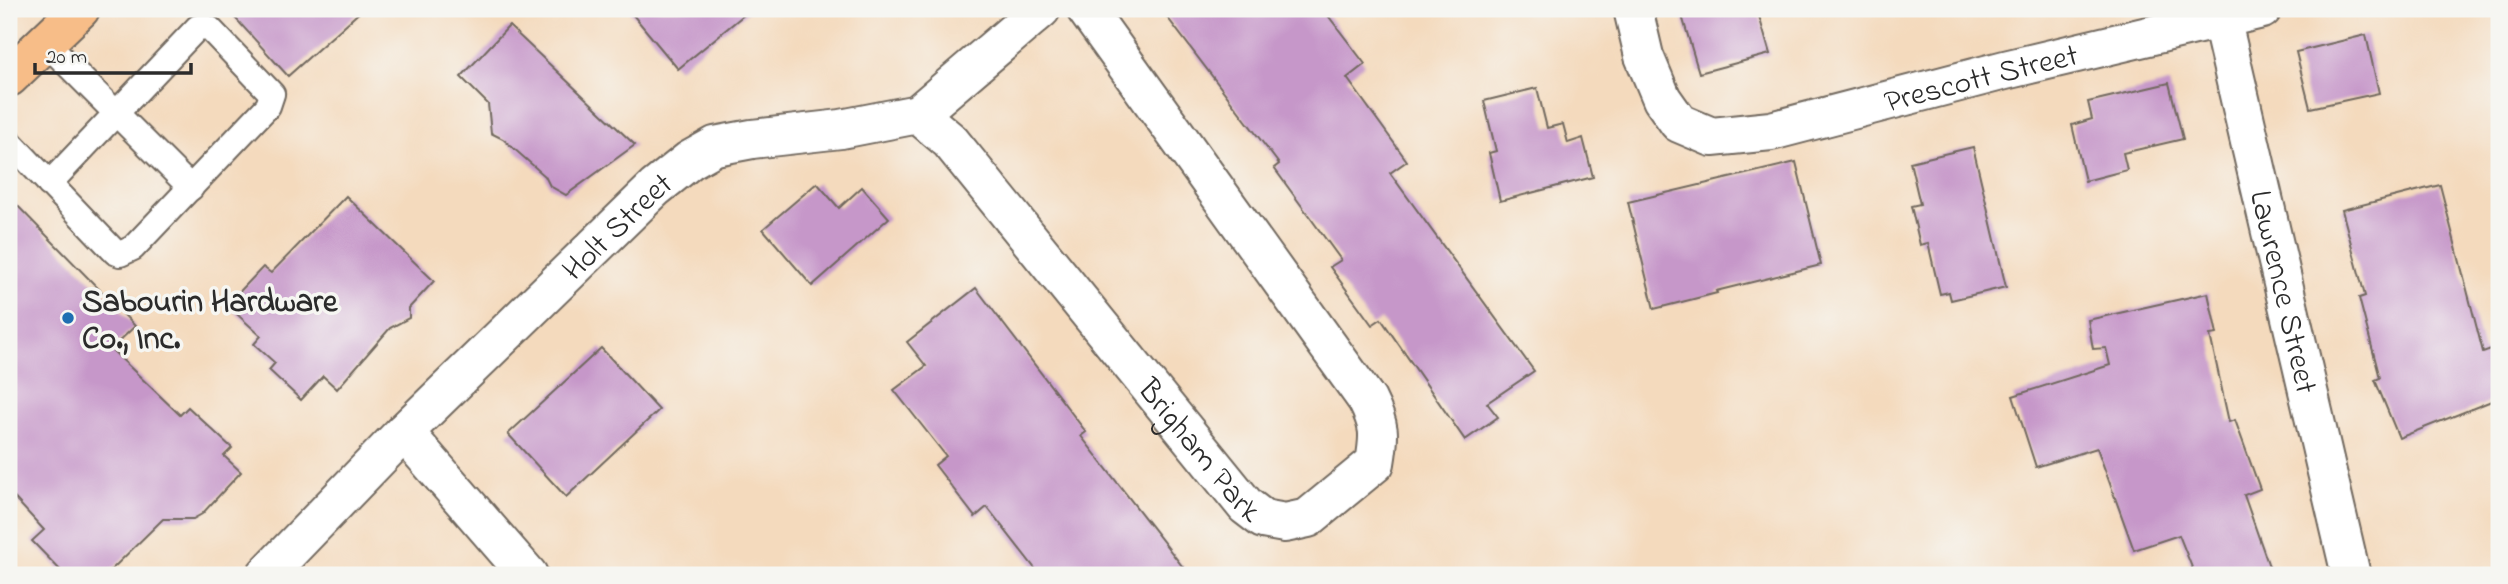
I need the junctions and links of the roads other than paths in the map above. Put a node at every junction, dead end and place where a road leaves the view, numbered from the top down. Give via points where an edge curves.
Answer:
1 (80, 9) edge
2 (1041, 9) edge
3 (1086, 9) edge
4 (1633, 9) edge
5 (2262, 9) edge
6 (2220, 14) edge
7 (45, 42) junction
8 (9, 77) edge
9 (117, 113) junction
10 (918, 114) junction
11 (9, 141) edge
12 (50, 184) junction
13 (191, 188) junction
14 (404, 432) junction
15 (266, 575) edge
16 (528, 575) edge
17 (2351, 575) edge

1 - 7 main road
2 - 10 street, Holt Street
3 - 10 street, Brigham Park via 1378,421 1375,463 1308,517 1285,523 1263,519 1246,506 950,141
4 - 6 street, Prescott Street via 1644,56 1662,99 1679,123 1712,137 1771,131
5 - 6 street, Prescott Street
6 - 17 street, Lawrence Street
7 - 8 main road
7 - 9 lane
9 - 12 lane
9 - 13 lane
9 - 13 lane via 198,27 210,29 272,99
10 - 14 street, Holt Street via 715,146 690,160 655,188
11 - 12 lane
12 - 13 lane via 120,254 133,248
14 - 15 street, Holt Street
14 - 16 street

